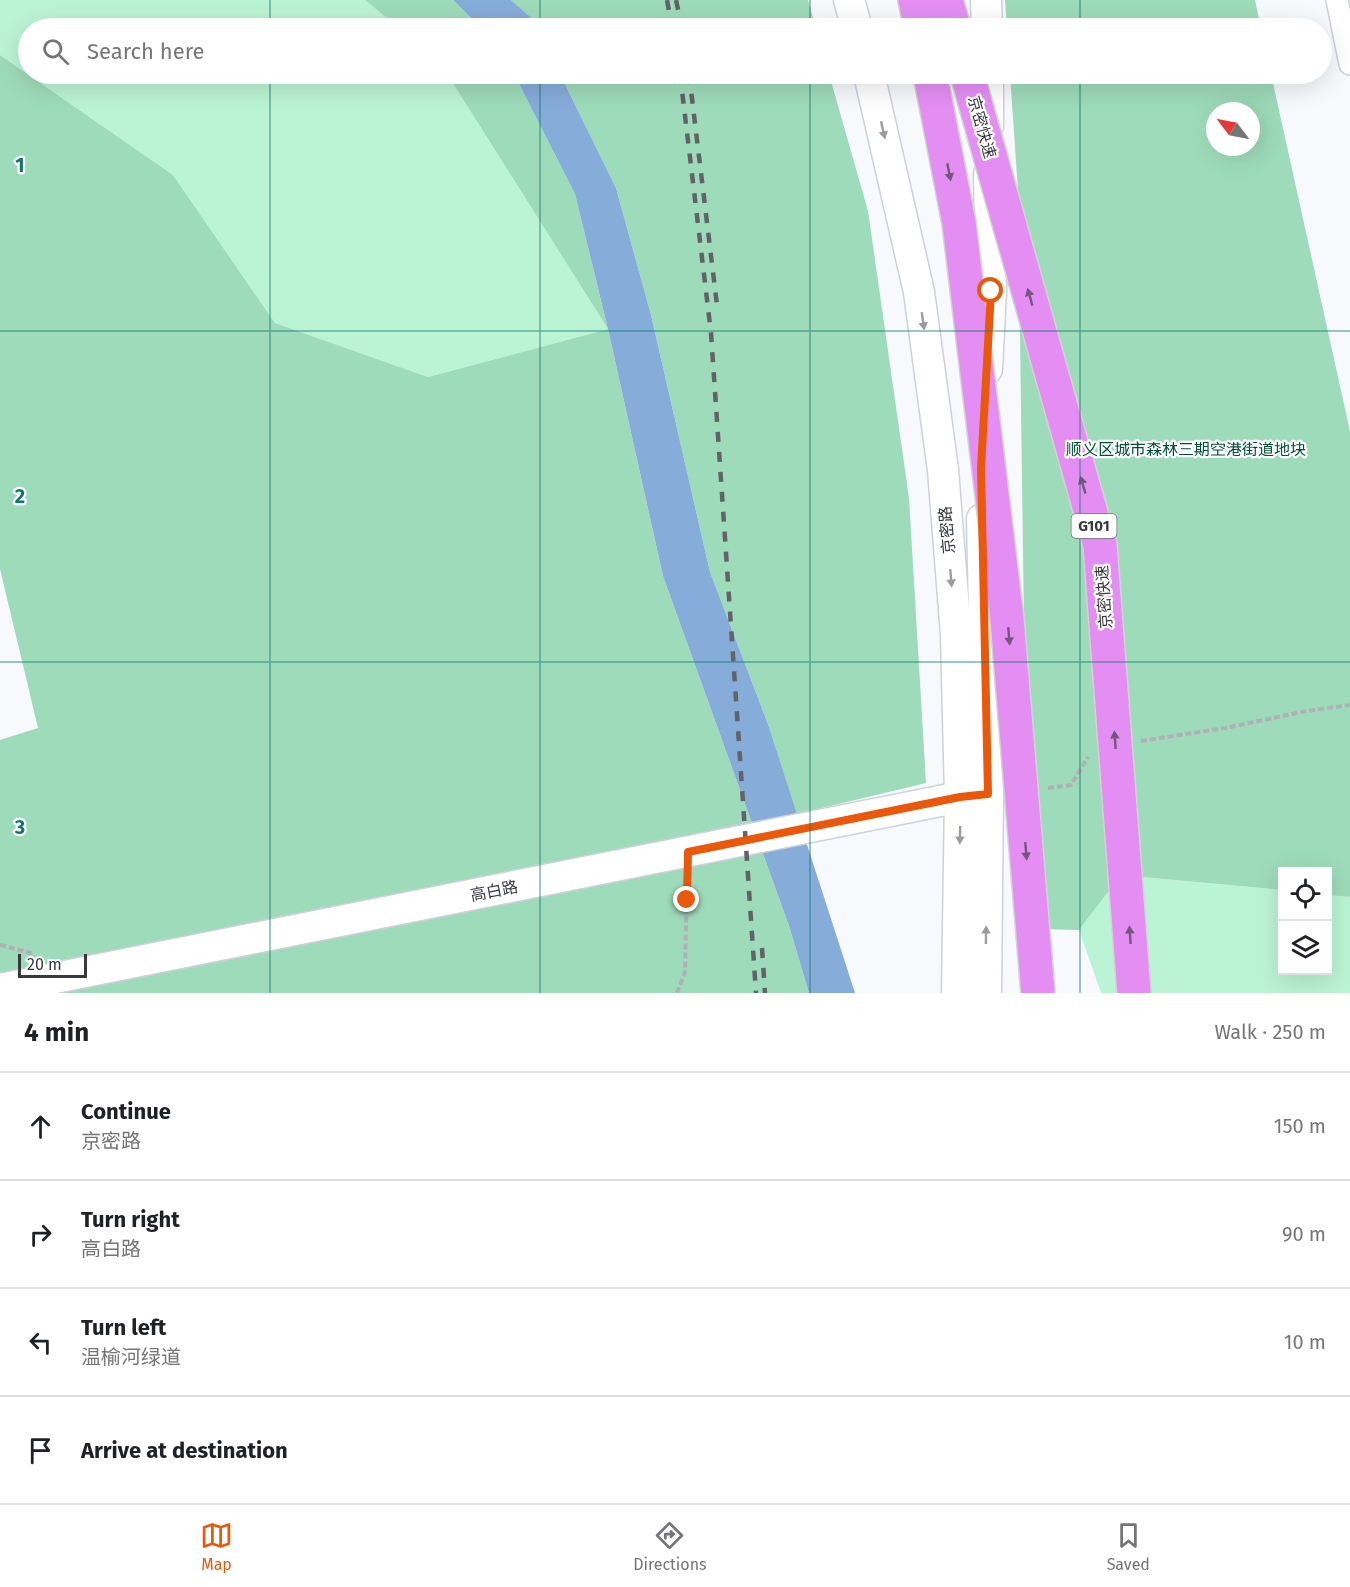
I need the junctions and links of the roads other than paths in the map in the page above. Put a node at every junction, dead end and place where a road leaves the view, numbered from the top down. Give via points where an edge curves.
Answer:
1 (849, 0) edge
2 (915, 0) edge
3 (946, 0) edge
4 (986, 0) edge
5 (1337, 0) edge
6 (854, 18) edge
7 (919, 18) edge
8 (951, 18) edge
9 (987, 18) edge
10 (1350, 64) edge
11 (871, 84) edge
12 (932, 84) edge
13 (970, 84) edge
14 (988, 84) edge
15 (974, 796) junction
16 (0, 989) edge
17 (957, 993) edge
18 (986, 993) edge
19 (1038, 993) edge
20 (1134, 993) edge

1 - 6 main road
2 - 7 highway
3 - 8 highway
4 - 9 main road
5 - 10 street
11 -> 15 main road, 京密路 via 919,292 943,470
12 -> 19 highway, bridge via 959,223 1006,607
20 -> 13 highway, 京密快速 / G101, bridge via 1100,545
14 - 15 main road, 京密路 via 991,291 981,468
15 - 16 main road, 高白路
15 -> 17 main road, 京密路
18 -> 15 main road, 京密路

